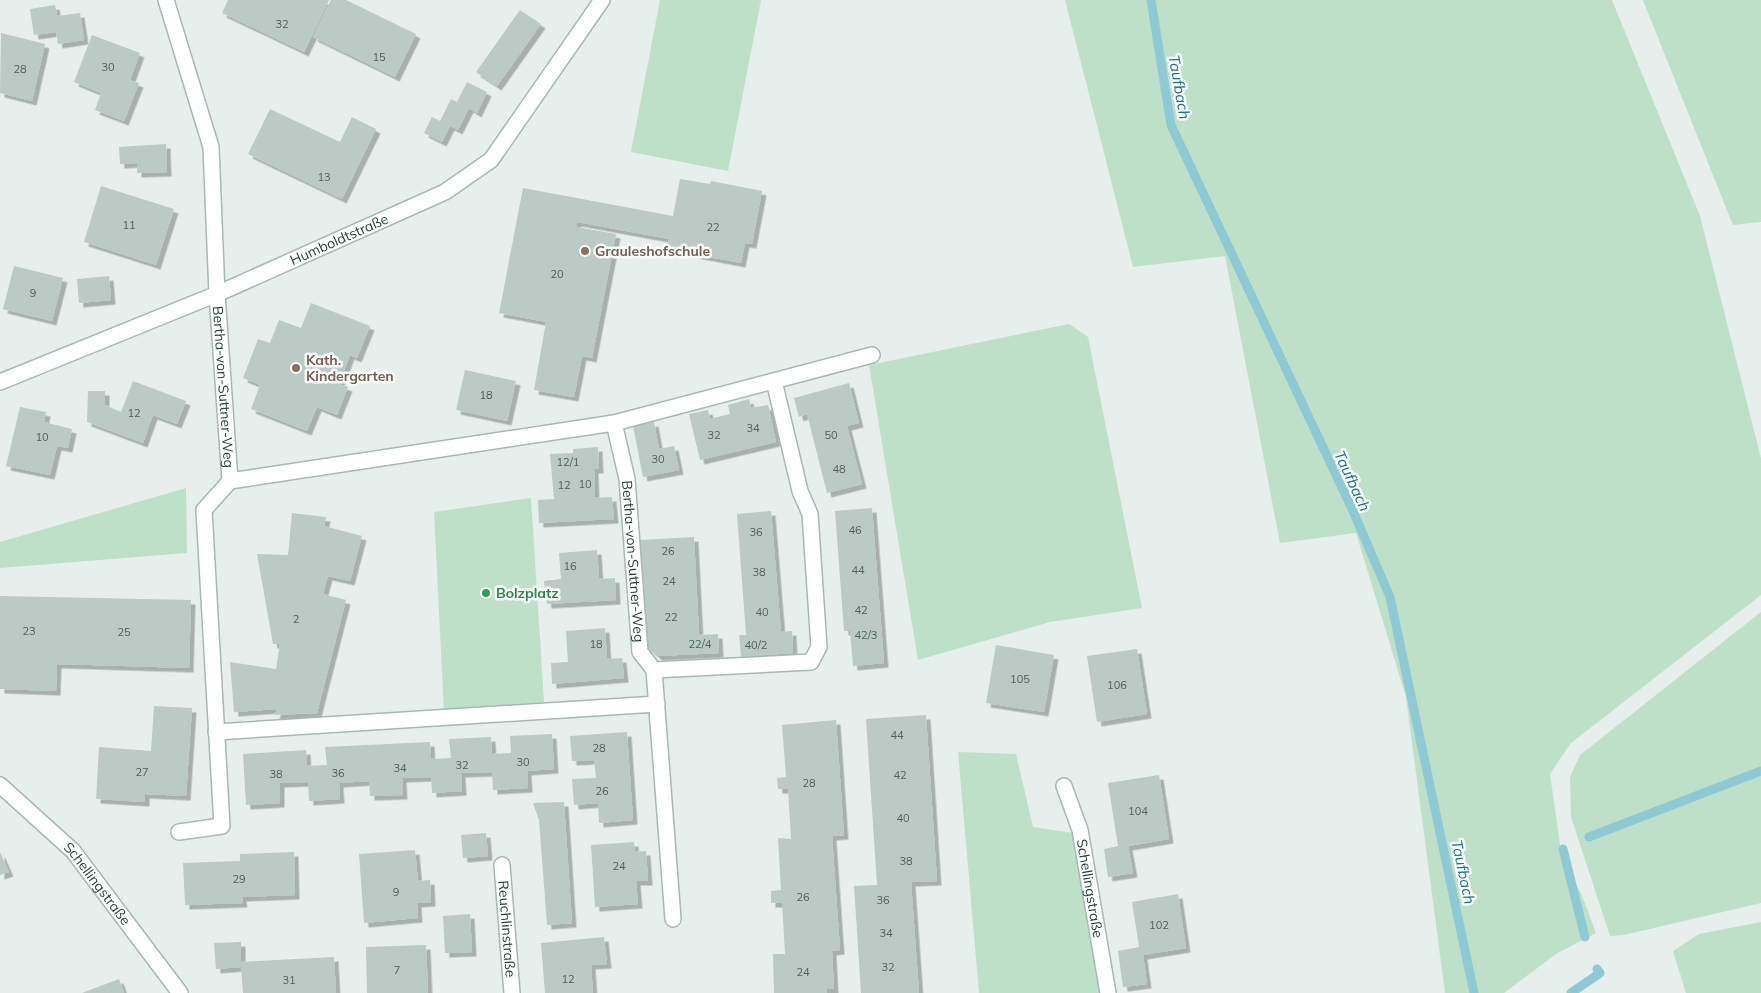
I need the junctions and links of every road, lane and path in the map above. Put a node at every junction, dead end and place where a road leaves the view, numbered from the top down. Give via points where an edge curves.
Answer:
1 (166, 0) edge
2 (602, 0) edge
3 (217, 294) junction
4 (872, 355) dead end
5 (774, 381) junction
6 (0, 382) edge
7 (614, 423) junction
8 (230, 481) junction
9 (654, 670) junction
10 (657, 704) junction
11 (216, 732) junction
12 (0, 785) edge
13 (1064, 786) dead end
14 (179, 832) dead end
15 (502, 865) dead end
16 (673, 919) dead end
17 (180, 993) edge
18 (512, 993) edge
19 (1108, 993) edge

1 - 3 street, Bertha-von-Suttner-Weg via 211,147
2 - 3 street, Humboldtstraße via 490,160 445,192
3 - 6 street, Humboldtstraße
3 - 8 street, Bertha-von-Suttner-Weg
4 - 5 street, Bertha-von-Suttner-Weg
5 - 7 street, Bertha-von-Suttner-Weg
5 - 9 street via 800,491 810,514 819,646 811,662
7 - 8 street, Bertha-von-Suttner-Weg
7 - 9 street, Bertha-von-Suttner-Weg via 627,479 640,652
8 - 11 street via 204,510
9 - 10 street
10 - 11 street
10 - 16 street
11 - 14 street via 222,826
12 - 17 street, Schellingstraße via 73,851
13 - 19 street, Schellingstraße via 1080,830
15 - 18 street, Reuchlinstraße

